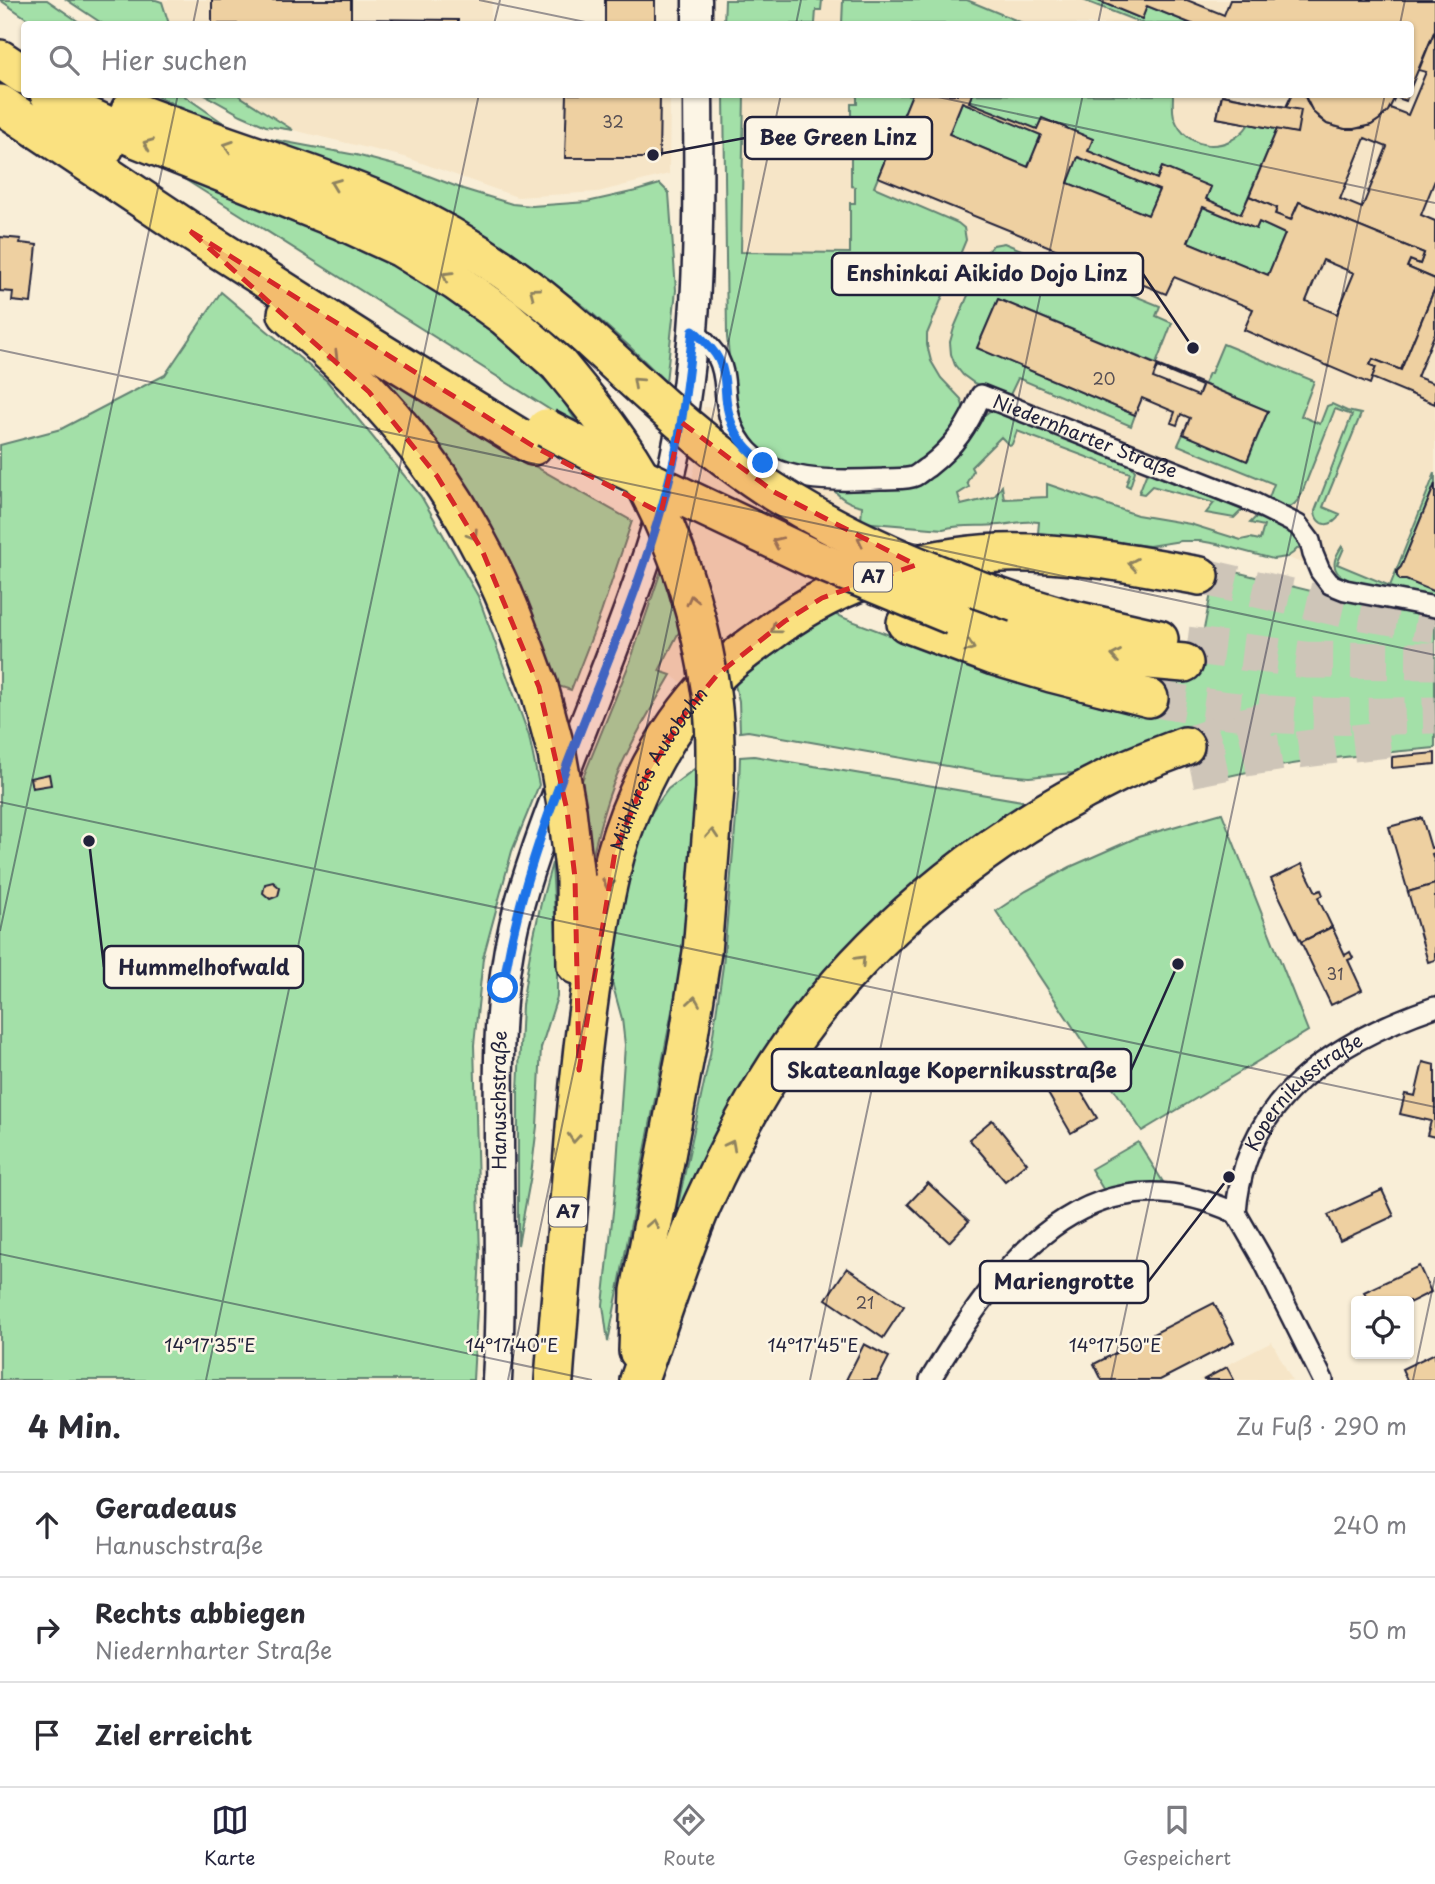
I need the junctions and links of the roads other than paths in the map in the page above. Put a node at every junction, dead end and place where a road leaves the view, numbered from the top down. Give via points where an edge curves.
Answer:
1 (697, 0) edge
2 (697, 21) edge
3 (0, 59) edge
4 (21, 73) edge
5 (54, 98) edge
6 (58, 98) edge
7 (103, 98) edge
8 (698, 98) edge
9 (0, 104) edge
10 (190, 231) junction
11 (693, 330) junction
12 (539, 437) junction
13 (1200, 576) tunnel mouth
14 (1435, 607) edge
15 (1149, 698) tunnel mouth
16 (1188, 758) tunnel mouth
17 (1435, 1007) edge
18 (579, 1070) junction
19 (1236, 1213) junction
20 (496, 1380) edge
21 (554, 1380) edge
22 (639, 1380) edge
23 (930, 1380) edge
24 (1322, 1380) edge

1 - 2 street
3 - 4 highway
5 - 12 highway via 84,134
22 -> 6 highway, bridge via 640,1291 702,952 715,789 712,694 688,582 673,544 643,481 594,408 558,365 457,282 401,248 135,138
7 - 12 highway, bridge via 325,180 442,232 555,308 685,425 774,492 826,522 937,574 1185,654 1126,658 1063,647 953,616 812,558 622,468
8 - 11 street, Hanuschstraße
9 - 10 highway
10 - 12 highway via 372,347
10 -> 18 highway, bridge via 321,344 403,430 482,550 511,611 539,687 567,810 575,878
11 - 14 street, Niedernharter Straße via 718,358 732,426 744,447 785,474 851,481 914,477 960,437 981,395 1250,501 1298,525 1330,584
11 - 20 street, Hanuschstraße via 664,501 636,588 536,851 508,956 499,1055 500,1333
12 -> 15 highway via 625,495 803,581 994,656
13 -> 18 highway, Mühlkreis Autobahn / A7 via 1052,554 948,558 883,572 822,598 743,653 717,675 684,715 643,781 624,827 604,905
22 -> 16 highway via 722,1162 784,1056 841,981 919,904 1012,832 1068,817
17 - 19 street, Kopernikusstraße via 1346,1046 1293,1088 1273,1111 1252,1149
18 -> 21 highway, Mühlkreis Autobahn / A7
19 - 23 street via 1211,1202 1163,1193 1108,1198 1079,1210 1046,1230 1020,1254 974,1311
19 - 24 street

